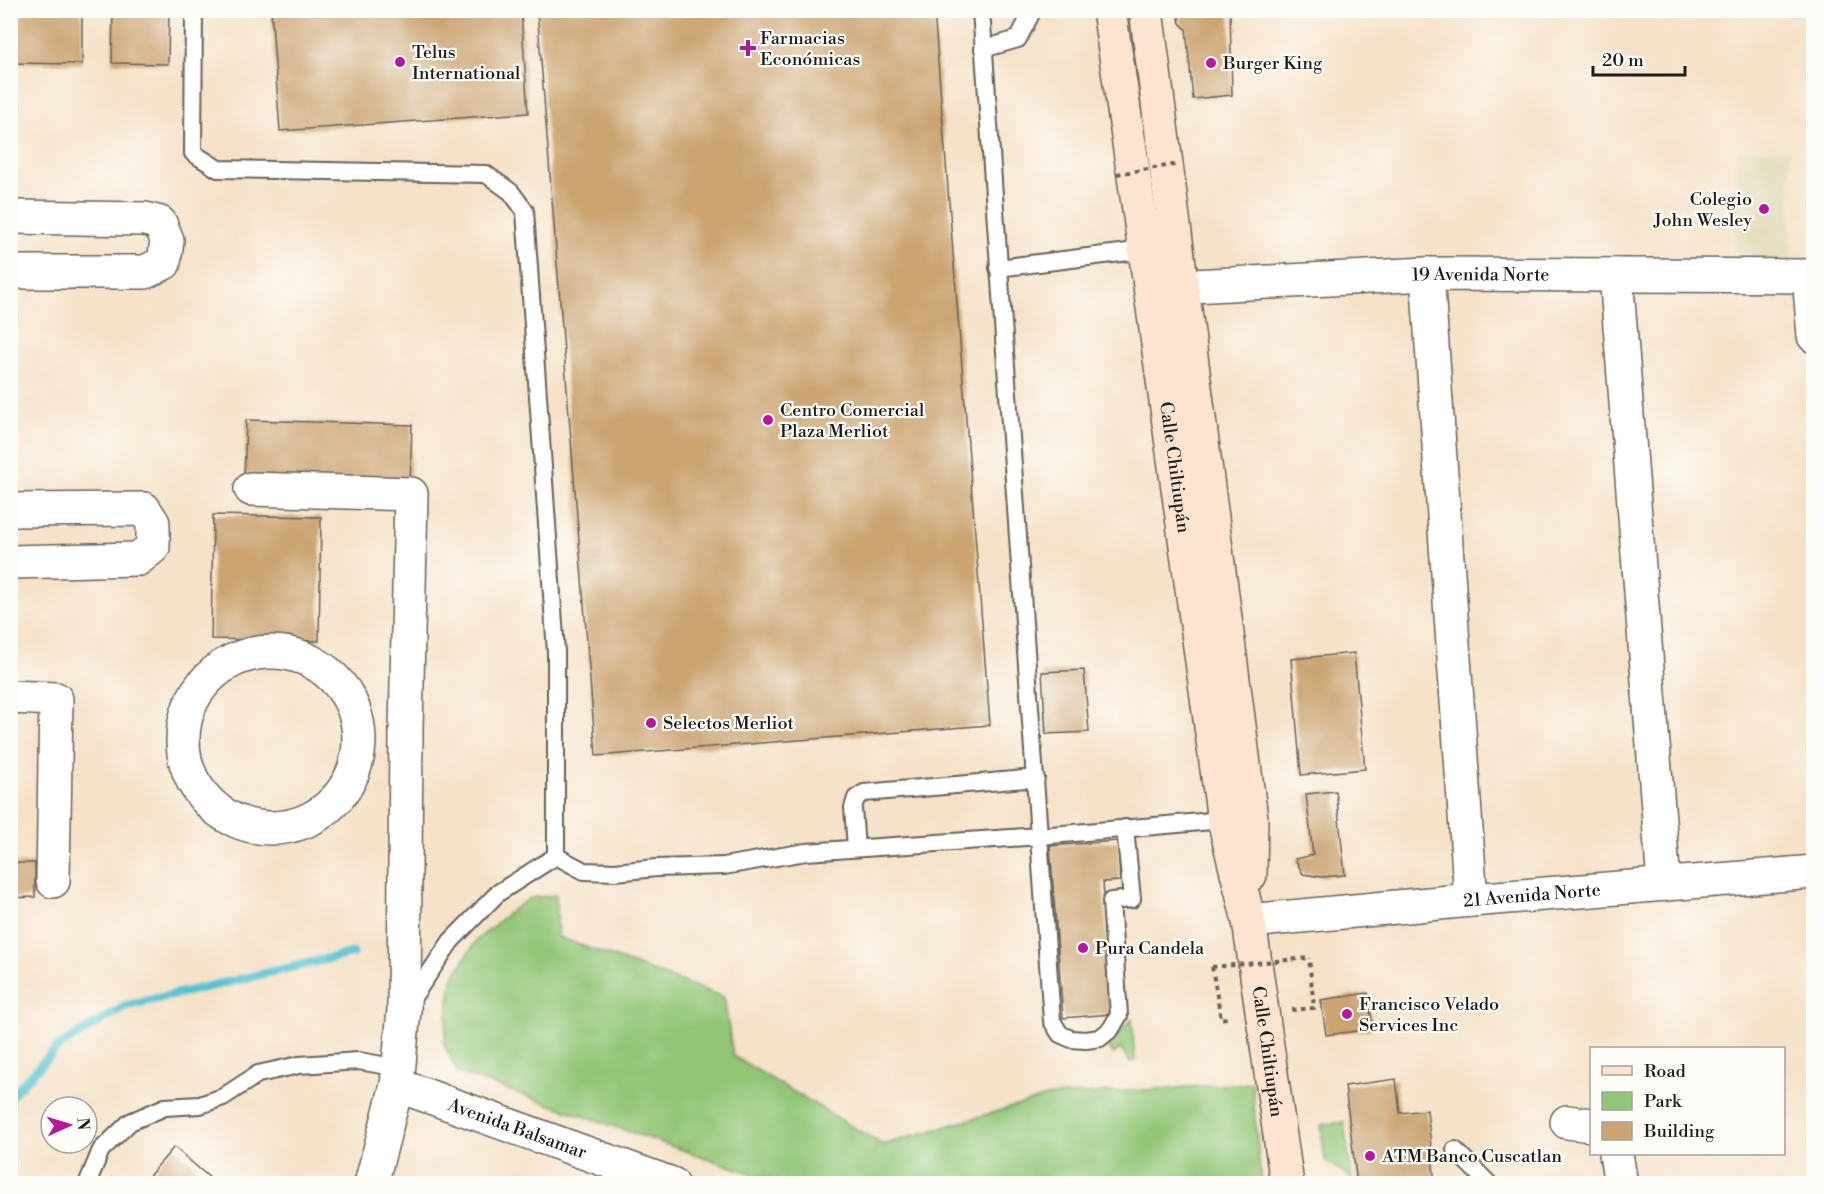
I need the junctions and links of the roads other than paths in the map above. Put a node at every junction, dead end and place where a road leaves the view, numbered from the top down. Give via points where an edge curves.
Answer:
1 (194, 10) edge
2 (981, 10) edge
3 (1031, 10) edge
4 (1109, 10) edge
5 (1146, 10) edge
6 (983, 50) junction
7 (10, 218) edge
8 (1145, 250) junction
9 (998, 268) junction
10 (10, 272) edge
11 (1426, 274) junction
12 (1616, 275) junction
13 (1811, 276) edge
14 (1166, 286) junction
15 (1814, 336) edge
16 (251, 489) dead end
17 (10, 510) edge
18 (10, 562) edge
19 (10, 697) edge
20 (359, 729) junction
21 (406, 729) junction
22 (1036, 778) junction
23 (1224, 820) junction
24 (1125, 828) junction
25 (1040, 836) junction
26 (856, 849) junction
27 (556, 855) junction
28 (1814, 872) edge
29 (52, 881) dead end
30 (1664, 884) junction
31 (1471, 900) junction
32 (1249, 921) junction
33 (404, 1010) junction
34 (398, 1077) junction
35 (1455, 1150) dead end
36 (1616, 1155) edge
37 (87, 1184) edge
38 (371, 1184) edge
39 (672, 1184) edge
40 (1287, 1184) edge
41 (1489, 1184) edge
42 (1621, 1184) edge

1 - 27 lane via 193,153 218,169 486,174 511,192 525,211 556,652
2 - 6 lane
3 - 6 lane via 1018,39
4 - 8 main road, Calle Chiltiupán
5 - 14 main road, Calle Chiltiupán
6 - 9 lane
7 - 10 street via 145,219 160,223 167,240 164,263 145,272
8 - 9 lane
8 - 14 main road, Calle Chiltiupán
9 - 22 lane
11 - 12 street, 19 Avenida Norte
11 - 14 street, 19 Avenida Norte
11 - 31 street
12 - 13 street, 19 Avenida Norte
12 - 30 street
13 - 15 street
14 - 23 main road, Calle Chiltiupán
14 - 32 main road, Calle Chiltiupán via 1251,818
16 - 21 street via 411,494
17 - 18 street via 144,509 153,524 153,547 138,559
19 - 29 street via 56,699
20 - 20 street via 353,708 338,682 315,663 287,652 257,652 228,662 205,680 189,706 183,734 186,762 197,788 216,810 241,823 270,829 298,824 323,812 343,791 356,765
20 - 21 street
21 - 33 street
22 - 25 lane
22 - 26 lane via 864,793 856,798 853,808
23 - 24 lane
23 - 32 main road, Calle Chiltiupán
24 - 25 lane
24 - 25 lane via 1132,899 1111,901 1119,1015 1100,1038 1086,1040 1060,1034 1052,1021
25 - 26 lane
26 - 27 lane via 806,852 724,866 615,872 584,871
27 - 33 lane via 498,893 451,941
28 - 30 street, 21 Avenida Norte
30 - 31 street, 21 Avenida Norte
31 - 32 street, 21 Avenida Norte
32 - 40 main road, Calle Chiltiupán
33 - 34 street
34 - 37 lane via 359,1061 299,1065 258,1074 223,1097 200,1105 165,1107 130,1122 101,1150
34 - 38 street
34 - 39 street, Avenida Balsamar
35 - 41 lane
36 - 42 street

